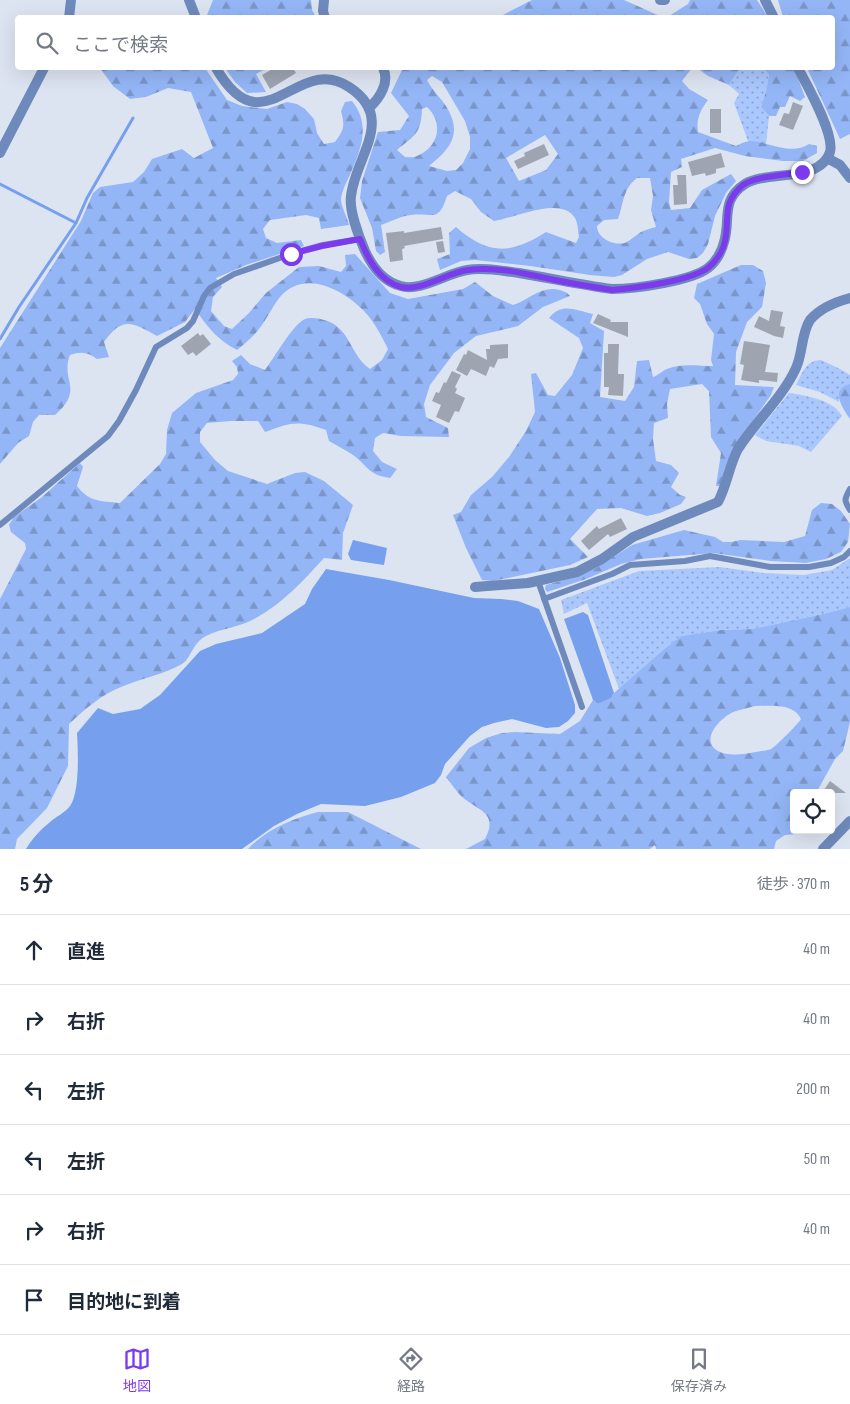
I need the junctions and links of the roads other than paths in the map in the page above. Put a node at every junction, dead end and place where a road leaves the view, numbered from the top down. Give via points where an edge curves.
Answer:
1 (71, 0) edge
2 (189, 0) edge
3 (324, 0) edge
4 (660, 0) edge
5 (665, 0) edge
6 (765, 0) edge
7 (69, 15) edge
8 (195, 15) edge
9 (324, 15) edge
10 (772, 15) edge
11 (43, 70) edge
12 (217, 70) edge
13 (383, 70) edge
14 (799, 70) edge
15 (369, 108) junction
16 (0, 153) edge
17 (827, 158) junction
18 (850, 178) edge
19 (360, 239) junction
20 (850, 298) edge
21 (850, 489) edge
22 (850, 510) edge
23 (0, 525) edge
24 (850, 551) edge
25 (538, 581) junction
26 (475, 587) dead end
27 (544, 599) junction
28 (582, 707) dead end
29 (850, 821) edge
30 (823, 849) edge

1 - 7 street
2 - 8 street
3 - 9 street
4 - 5 street
6 - 10 street
11 - 16 street
12 - 15 street via 233,92 250,101 274,99 320,79 349,86
13 - 15 street via 386,76 384,86 378,100
14 - 17 street via 829,132
15 - 19 street via 372,127 350,198
17 - 18 street via 840,165
17 - 19 street via 817,168 744,184 731,198 725,241 715,260 708,268 673,281 612,290 475,269 404,287 383,277
19 - 23 lane via 291,254 234,274 210,288 188,328 156,347 136,390 108,436
20 - 25 street via 823,308 810,321 797,366 738,449 718,502 633,538 577,572
21 - 22 lane via 845,500
24 - 27 lane via 831,563 809,567 770,567 710,556 630,565
25 - 26 street
25 - 27 lane
27 - 28 lane
29 - 30 street

